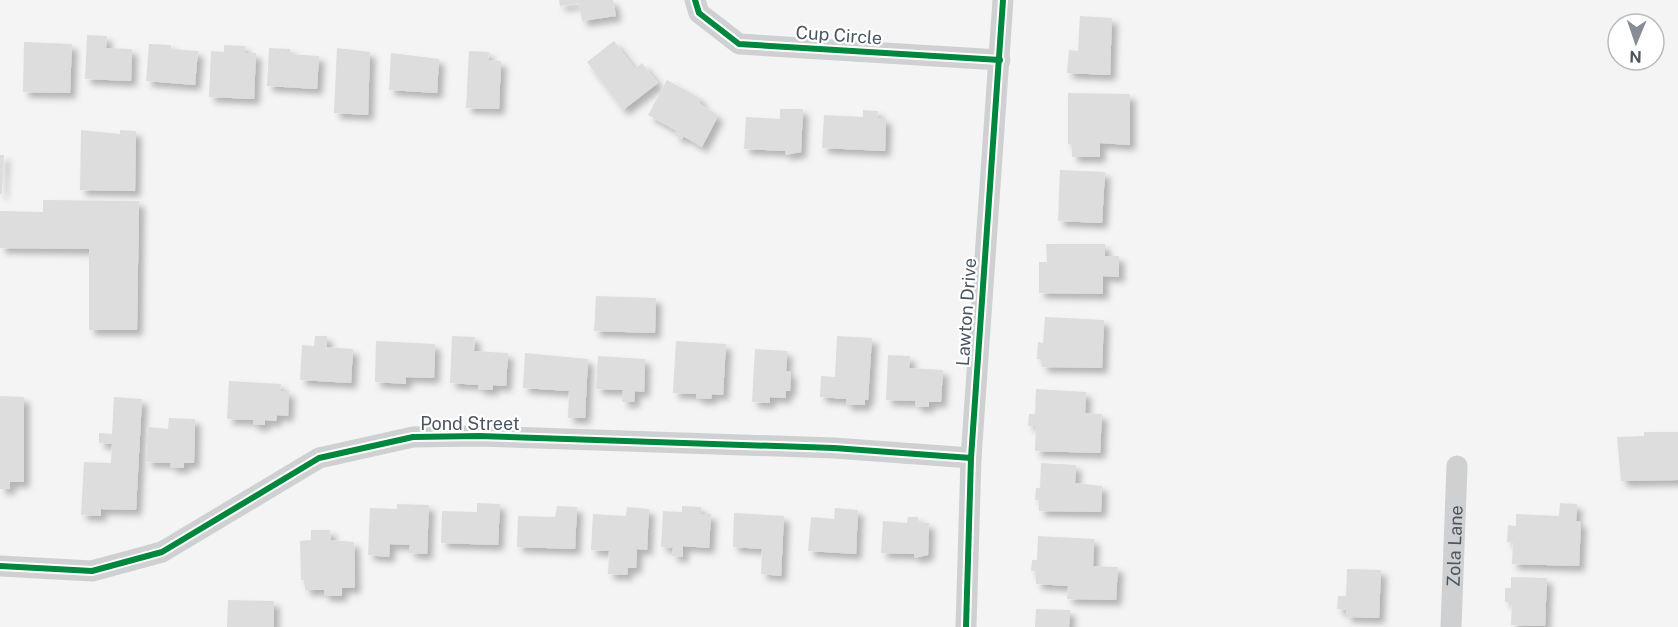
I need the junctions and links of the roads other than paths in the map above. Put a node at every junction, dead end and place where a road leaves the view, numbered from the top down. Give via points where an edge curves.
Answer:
1 (695, 0) edge
2 (1003, 0) edge
3 (1000, 60) junction
4 (971, 458) junction
5 (1457, 466) dead end
6 (0, 566) edge
7 (966, 627) edge
8 (1451, 627) edge

1 - 3 street, Cup Circle via 699,14 740,44
2 - 3 street, Lawton Drive
3 - 4 street, Lawton Drive
4 - 6 street, Pond Street via 834,448 413,437 319,458 162,552 92,571
4 - 7 street, Lawton Drive
5 - 8 street, Zola Lane

